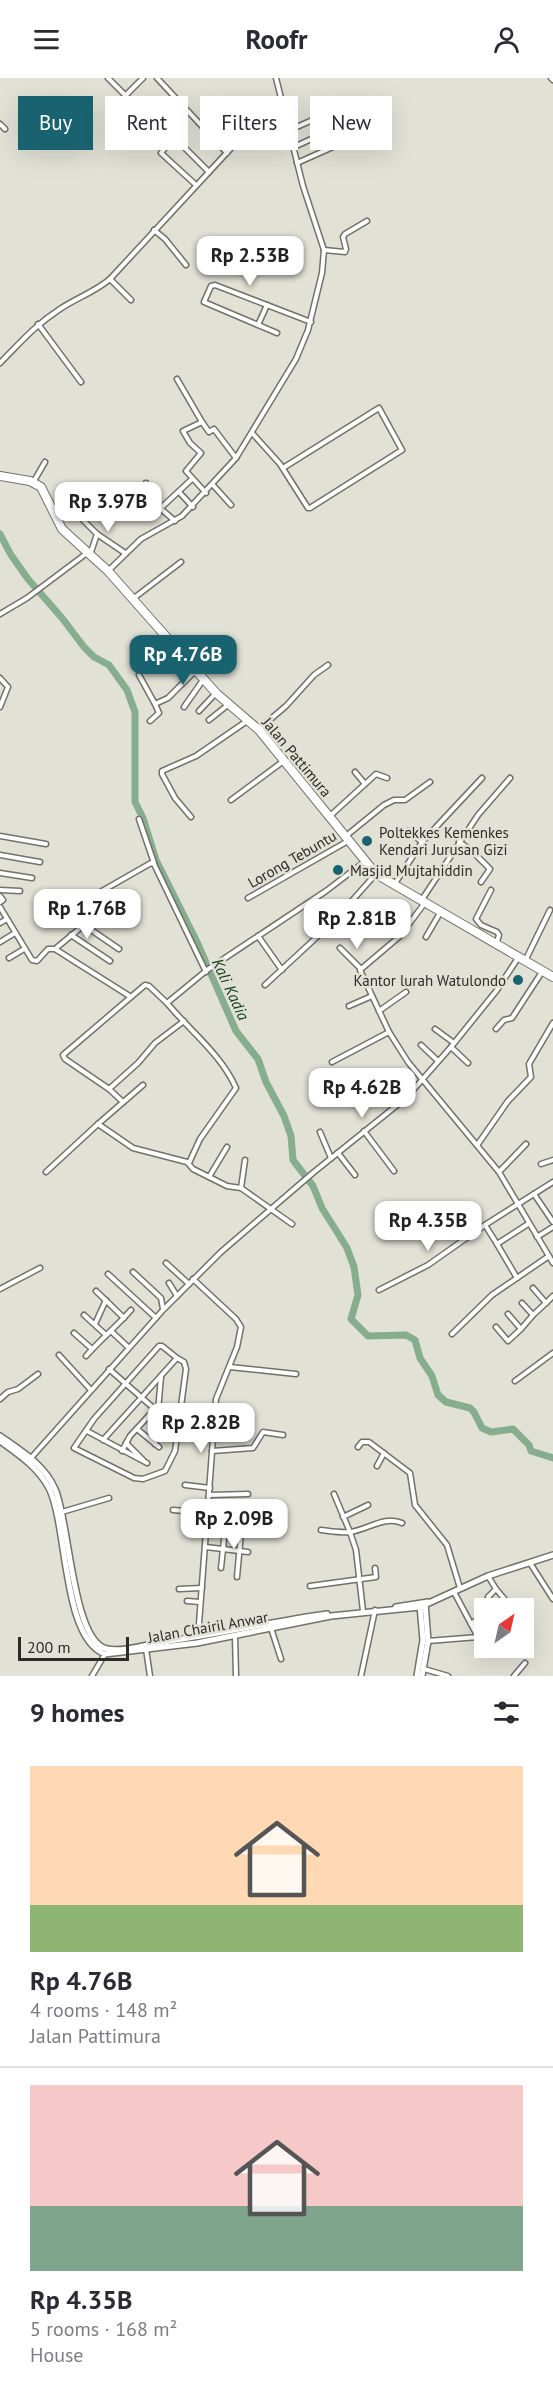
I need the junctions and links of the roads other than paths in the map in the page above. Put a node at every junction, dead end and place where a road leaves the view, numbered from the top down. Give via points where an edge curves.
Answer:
1 (143, 78) edge
2 (157, 78) edge
3 (276, 78) edge
4 (111, 79) edge
5 (126, 96) joint
6 (281, 96) edge
7 (0, 124) edge
8 (4, 129) dead end
9 (163, 150) edge
10 (187, 150) edge
11 (230, 150) edge
12 (295, 150) edge
13 (326, 150) edge
14 (227, 153) junction
15 (297, 163) junction
16 (209, 172) junction
17 (196, 186) junction
18 (367, 221) dead end
19 (154, 230) junction
20 (324, 250) junction
21 (186, 265) dead end
22 (110, 279) junction
23 (131, 300) dead end
24 (267, 305) junction
25 (311, 322) junction
26 (38, 324) junction
27 (258, 325) junction
28 (277, 333) dead end
29 (0, 363) edge
30 (177, 379) dead end
31 (81, 382) dead end
32 (202, 422) junction
33 (253, 434) junction
34 (236, 458) junction
35 (45, 462) dead end
36 (282, 468) junction
37 (0, 476) edge
38 (192, 479) junction
39 (33, 482) junction
40 (146, 483) dead end
41 (213, 485) junction
42 (179, 492) junction
43 (206, 493) junction
44 (231, 505) dead end
45 (163, 506) dead end
46 (193, 507) junction
47 (83, 520) dead end
48 (175, 521) junction
49 (97, 534) junction
50 (124, 553) junction
51 (89, 555) junction
52 (181, 562) dead end
53 (108, 571) junction
54 (132, 599) junction
55 (0, 614) edge
56 (328, 665) dead end
57 (196, 671) junction
58 (139, 675) dead end
59 (0, 678) edge
60 (203, 680) junction
61 (216, 693) junction
62 (155, 704) junction
63 (229, 704) junction
64 (0, 707) edge
65 (184, 707) dead end
66 (199, 711) dead end
67 (209, 720) dead end
68 (249, 720) junction
69 (150, 721) dead end
70 (259, 730) junction
71 (285, 760) junction
72 (355, 772) dead end
73 (387, 778) dead end
74 (482, 778) dead end
75 (510, 778) dead end
76 (430, 782) dead end
77 (365, 784) junction
78 (231, 800) dead end
79 (191, 817) dead end
80 (329, 817) junction
81 (139, 819) dead end
82 (408, 831) dead end
83 (0, 837) edge
84 (346, 839) junction
85 (422, 842) junction
86 (459, 842) junction
87 (45, 844) dead end
88 (0, 855) edge
89 (40, 862) dead end
90 (364, 862) junction
91 (154, 864) junction
92 (0, 873) edge
93 (376, 874) junction
94 (32, 878) dead end
95 (481, 882) dead end
96 (394, 885) junction
97 (0, 890) edge
98 (491, 890) dead end
99 (20, 891) dead end
100 (95, 895) dead end
101 (0, 896) edge
102 (248, 898) dead end
103 (0, 902) edge
104 (423, 902) junction
105 (0, 907) edge
106 (550, 910) dead end
107 (441, 913) junction
108 (340, 915) junction
109 (92, 918) dead end
110 (7, 919) junction
111 (0, 923) edge
112 (84, 925) junction
113 (355, 929) dead end
114 (15, 933) junction
115 (71, 935) junction
116 (258, 936) junction
117 (426, 937) dead end
118 (0, 942) edge
119 (496, 945) junction
120 (24, 948) junction
121 (340, 948) dead end
122 (55, 949) junction
123 (119, 949) dead end
124 (9, 958) dead end
125 (110, 960) dead end
126 (522, 960) junction
127 (360, 968) junction
128 (282, 970) junction
129 (206, 971) junction
130 (542, 971) junction
131 (553, 977) edge
132 (265, 985) dead end
133 (406, 992) dead end
134 (372, 996) junction
135 (130, 997) junction
136 (167, 1003) junction
137 (350, 1006) dead end
138 (379, 1011) junction
139 (184, 1021) junction
140 (553, 1023) edge
141 (435, 1029) dead end
142 (496, 1029) dead end
143 (389, 1032) junction
144 (454, 1043) junction
145 (421, 1045) dead end
146 (451, 1047) junction
147 (438, 1061) junction
148 (332, 1062) dead end
149 (468, 1063) dead end
150 (422, 1080) junction
151 (143, 1085) dead end
152 (109, 1089) junction
153 (123, 1102) junction
154 (98, 1124) junction
155 (364, 1131) junction
156 (320, 1132) dead end
157 (477, 1144) junction
158 (526, 1144) dead end
159 (227, 1147) dead end
160 (338, 1153) junction
161 (332, 1158) junction
162 (245, 1160) dead end
163 (553, 1160) edge
164 (189, 1163) junction
165 (541, 1164) dead end
166 (394, 1171) dead end
167 (46, 1172) dead end
168 (499, 1172) junction
169 (355, 1174) dead end
170 (209, 1177) junction
171 (552, 1185) edge
172 (242, 1188) junction
173 (534, 1194) junction
174 (517, 1204) junction
175 (272, 1208) junction
176 (553, 1222) edge
177 (292, 1224) dead end
178 (528, 1224) junction
179 (485, 1225) junction
180 (553, 1227) edge
181 (537, 1237) junction
182 (497, 1244) junction
183 (549, 1256) junction
184 (166, 1263) dead end
185 (553, 1263) edge
186 (40, 1268) dead end
187 (133, 1272) dead end
188 (108, 1274) dead end
189 (517, 1278) junction
190 (193, 1279) junction
191 (169, 1283) dead end
192 (189, 1284) junction
193 (533, 1288) dead end
194 (0, 1289) edge
195 (379, 1290) dead end
196 (96, 1291) dead end
197 (177, 1296) junction
198 (553, 1296) edge
199 (106, 1300) junction
200 (522, 1303) dead end
201 (546, 1303) junction
202 (131, 1310) dead end
203 (163, 1310) junction
204 (507, 1314) dead end
205 (84, 1315) dead end
206 (533, 1315) junction
207 (124, 1317) junction
208 (156, 1318) junction
209 (95, 1324) junction
210 (496, 1327) dead end
211 (521, 1329) junction
212 (112, 1332) junction
213 (74, 1333) dead end
214 (452, 1334) dead end
215 (106, 1335) junction
216 (129, 1347) junction
217 (92, 1349) junction
218 (553, 1353) edge
219 (59, 1355) dead end
220 (86, 1356) dead end
221 (177, 1358) junction
222 (230, 1367) junction
223 (109, 1369) junction
224 (38, 1374) dead end
225 (296, 1374) dead end
226 (161, 1377) junction
227 (515, 1381) dead end
228 (126, 1384) junction
229 (90, 1389) junction
230 (142, 1398) junction
231 (0, 1399) edge
232 (156, 1410) junction
233 (177, 1423) junction
234 (137, 1429) junction
235 (87, 1431) junction
236 (283, 1435) dead end
237 (0, 1436) edge
238 (103, 1440) junction
239 (0, 1441) edge
240 (126, 1443) junction
241 (358, 1447) dead end
242 (122, 1451) junction
243 (212, 1451) junction
244 (384, 1453) junction
245 (29, 1460) junction
246 (377, 1466) dead end
247 (185, 1485) dead end
248 (210, 1488) junction
249 (248, 1494) dead end
250 (334, 1494) dead end
251 (210, 1495) junction
252 (109, 1498) dead end
253 (368, 1505) dead end
254 (208, 1506) junction
255 (173, 1510) dead end
256 (61, 1512) junction
257 (208, 1513) junction
258 (263, 1513) dead end
259 (343, 1517) junction
260 (402, 1523) dead end
261 (225, 1530) dead end
262 (321, 1530) dead end
263 (350, 1532) junction
264 (241, 1533) dead end
265 (206, 1547) junction
266 (223, 1548) junction
267 (239, 1550) junction
268 (248, 1552) dead end
269 (553, 1555) edge
270 (530, 1563) junction
271 (221, 1568) dead end
272 (375, 1568) dead end
273 (488, 1576) junction
274 (237, 1577) dead end
275 (360, 1580) junction
276 (72, 1583) junction
277 (310, 1586) dead end
278 (202, 1587) junction
279 (460, 1588) junction
280 (179, 1589) dead end
281 (496, 1589) junction
282 (453, 1592) junction
283 (489, 1598) edge
284 (504, 1598) edge
285 (553, 1599) edge
286 (187, 1601) dead end
287 (200, 1602) junction
288 (424, 1604) junction
289 (363, 1611) junction
290 (375, 1611) junction
291 (474, 1622) edge
292 (471, 1624) junction
293 (271, 1628) junction
294 (235, 1636) junction
295 (198, 1640) junction
296 (428, 1641) junction
297 (146, 1647) junction
298 (105, 1654) junction
299 (281, 1659) dead end
300 (525, 1663) dead end
301 (424, 1669) junction
302 (92, 1676) edge
303 (150, 1676) edge
304 (236, 1676) edge
305 (361, 1676) edge
306 (417, 1676) edge
307 (422, 1676) edge
308 (448, 1676) edge
309 (514, 1676) edge

1 - 5 street
2 - 14 street
3 - 6 street
4 - 5 street
7 - 8 street
9 - 17 street via 161,153
10 - 16 street
11 - 14 street
12 - 15 street
13 - 15 street
14 - 16 street
15 - 20 street
16 - 17 street
17 - 19 street
18 - 20 street via 345,234 345,252
19 - 21 street
19 - 22 street
20 - 25 street
22 - 23 street
22 - 26 street
24 - 25 street
24 - 27 street
24 - 27 street via 215,285 203,300
25 - 33 street via 296,359
26 - 29 street
26 - 31 street
27 - 28 street
30 - 32 street
32 - 34 street via 209,432 214,429
32 - 38 street via 183,431 201,453 186,471
33 - 34 street
33 - 36 street
34 - 41 street
35 - 39 street
36 - 36 street via 310,508 402,450 379,408
37 - 39 highway
38 - 42 street
38 - 43 street
39 - 51 highway, Jalan Pattimura via 44,490 62,529
40 - 48 street via 144,495
41 - 43 street
41 - 44 street
42 - 45 street
42 - 46 street
43 - 46 street
46 - 48 street
47 - 49 street
48 - 50 street
49 - 50 street
49 - 51 street
50 - 53 street
51 - 53 highway, Jalan Pattimura
51 - 55 street
52 - 54 street
53 - 54 highway, Jalan Pattimura
54 - 57 highway, Jalan Pattimura
56 - 70 street
57 - 60 highway, Jalan Pattimura
57 - 62 street via 168,698
58 - 62 street
59 - 64 street via 8,687
60 - 61 highway, Jalan Pattimura
60 - 65 street
61 - 63 highway, Jalan Pattimura
61 - 66 street
62 - 69 street via 159,713
63 - 67 street
63 - 68 highway, Jalan Pattimura
68 - 70 highway, Jalan Pattimura
68 - 79 street via 196,756 162,771 175,798
70 - 71 highway, Jalan Pattimura
71 - 78 street
71 - 80 highway, Jalan Pattimura
72 - 77 street
73 - 77 street via 378,774
74 - 85 street
75 - 86 street
76 - 84 street, Lorong Tebuntu via 405,800 384,805
77 - 80 street
80 - 84 highway, Jalan Pattimura
81 - 91 street
82 - 85 street
83 - 87 street
84 - 90 highway, Jalan Pattimura
84 - 102 street, Lorong Tebuntu
85 - 96 street
86 - 95 street via 490,868
86 - 104 street
88 - 89 street
90 - 93 highway, Jalan Pattimura
90 - 116 street
91 - 100 street
91 - 129 street
92 - 94 street
93 - 96 highway, Jalan Pattimura
93 - 108 street
96 - 104 highway, Jalan Pattimura
97 - 99 street
98 - 119 street via 476,919 497,932
101 - 103 street
104 - 107 highway, Jalan Pattimura
104 - 127 street via 400,936
105 - 110 street
106 - 126 street
107 - 117 street
107 - 119 highway, Jalan Pattimura
108 - 113 street
108 - 128 street
109 - 112 street
110 - 111 street
110 - 114 street
112 - 115 street
112 - 123 street
114 - 118 street
114 - 120 street
115 - 122 street
115 - 125 street
116 - 128 street
116 - 129 street
119 - 126 highway, Jalan Pattimura
120 - 122 street via 35,962 48,949
120 - 124 street
121 - 127 street
122 - 135 street
126 - 130 highway, Jalan Pattimura
126 - 144 street
127 - 134 street
128 - 132 street
129 - 136 street
130 - 131 highway, Jalan Pattimura
130 - 142 street via 514,1016
133 - 138 street
134 - 137 street
134 - 138 street
135 - 136 street via 147,985
135 - 152 street via 62,1056
136 - 139 street
138 - 143 street
139 - 152 street via 155,1043
139 - 164 street via 216,1057 236,1088 200,1139
140 - 157 street via 529,1064 531,1077
141 - 144 street
143 - 148 street
143 - 150 street
144 - 146 street
145 - 147 street
146 - 147 street
146 - 149 street
147 - 150 street
150 - 155 street via 397,1106
150 - 157 street
151 - 153 street
152 - 153 street
153 - 154 street
154 - 164 street via 133,1148
154 - 167 street
155 - 160 street
155 - 166 street
156 - 161 street
157 - 168 street
158 - 168 street
159 - 170 street
160 - 161 street
160 - 169 street
161 - 175 street
162 - 172 street
163 - 165 street
164 - 170 street
168 - 174 street
170 - 172 street
171 - 173 street
172 - 175 street
173 - 174 street
173 - 176 street
174 - 178 street
174 - 179 street
175 - 177 street
175 - 190 street
178 - 181 street
178 - 182 street
179 - 182 street
179 - 195 street via 428,1265
180 - 181 street
181 - 183 street
182 - 189 street
183 - 185 street
183 - 189 street
184 - 192 street
186 - 194 street
187 - 203 street via 161,1298
188 - 208 street
189 - 214 street via 492,1295
190 - 192 street
190 - 222 street via 241,1327
191 - 197 street
192 - 197 street
193 - 201 street
196 - 199 street
197 - 203 street
198 - 201 street
199 - 207 street
199 - 209 street
200 - 206 street
201 - 206 street
202 - 207 street
203 - 208 street
204 - 211 street
205 - 209 street
206 - 211 street
207 - 212 street
208 - 216 street
209 - 215 street
210 - 211 street via 508,1341
212 - 215 street
212 - 216 street
213 - 217 street
215 - 217 street
216 - 223 street
217 - 220 street
218 - 227 street
219 - 229 street
221 - 226 street
221 - 228 street via 160,1346
221 - 233 street via 186,1369
222 - 225 street
222 - 243 street via 216,1399
223 - 228 street
223 - 229 street
224 - 231 street
226 - 230 street
226 - 232 street
228 - 230 street
228 - 235 street
229 - 245 street
230 - 232 street
230 - 238 street
232 - 233 street
232 - 234 street
232 - 234 street via 157,1446
233 - 235 street via 172,1460 163,1472 143,1479 74,1448
234 - 240 street
235 - 238 street
236 - 243 street via 263,1432 253,1449
237 - 245 main road, Jalan Chairil Anwar
238 - 242 street
239 - 245 main road, Jalan Chairil Anwar
240 - 242 street
240 - 242 street via 147,1463
241 - 244 street via 369,1442
243 - 248 street
244 - 246 street
244 - 279 street via 410,1473 415,1505 447,1545
245 - 256 main road, Jalan Chairil Anwar via 49,1477
245 - 276 main road, Jalan Chairil Anwar via 53,1497
247 - 248 street
248 - 251 street
249 - 251 street
250 - 259 street
251 - 254 street
252 - 256 street
253 - 259 street
254 - 257 street
254 - 258 street
255 - 257 street
256 - 276 main road, Jalan Chairil Anwar
257 - 265 street
259 - 263 street
260 - 263 street via 388,1521
261 - 266 street
262 - 263 street
263 - 275 street
264 - 267 street
265 - 266 street
265 - 278 street
266 - 267 street
266 - 271 street
267 - 268 street
267 - 274 street
269 - 270 main road, Jalan Chairil Anwar
270 - 273 main road, Jalan Chairil Anwar
270 - 285 street
272 - 275 street via 376,1577
273 - 279 main road, Jalan Chairil Anwar
273 - 281 street
275 - 277 street
275 - 289 street
276 - 297 main road, Jalan Chairil Anwar via 86,1627 98,1645 110,1649
276 - 298 main road, Jalan Chairil Anwar via 85,1635 93,1647
278 - 280 street
278 - 287 street
279 - 282 main road, Jalan Chairil Anwar
281 - 283 street
281 - 284 street
282 - 288 main road, Jalan Chairil Anwar
282 - 292 street
286 - 287 street
287 - 295 street
288 - 290 main road, Jalan Chairil Anwar
288 - 296 main road
288 - 306 main road
289 - 290 main road, Jalan Chairil Anwar
289 - 295 main road, Jalan Chairil Anwar via 270,1622
290 - 293 main road, Jalan Chairil Anwar
290 - 305 street
291 - 292 street
292 - 296 street via 478,1638
293 - 294 main road, Jalan Chairil Anwar
293 - 299 street
294 - 295 main road, Jalan Chairil Anwar
294 - 304 street
295 - 297 main road, Jalan Chairil Anwar
296 - 301 main road
297 - 298 main road, Jalan Chairil Anwar
297 - 303 street
298 - 302 street
300 - 309 street
301 - 307 main road
301 - 308 street

